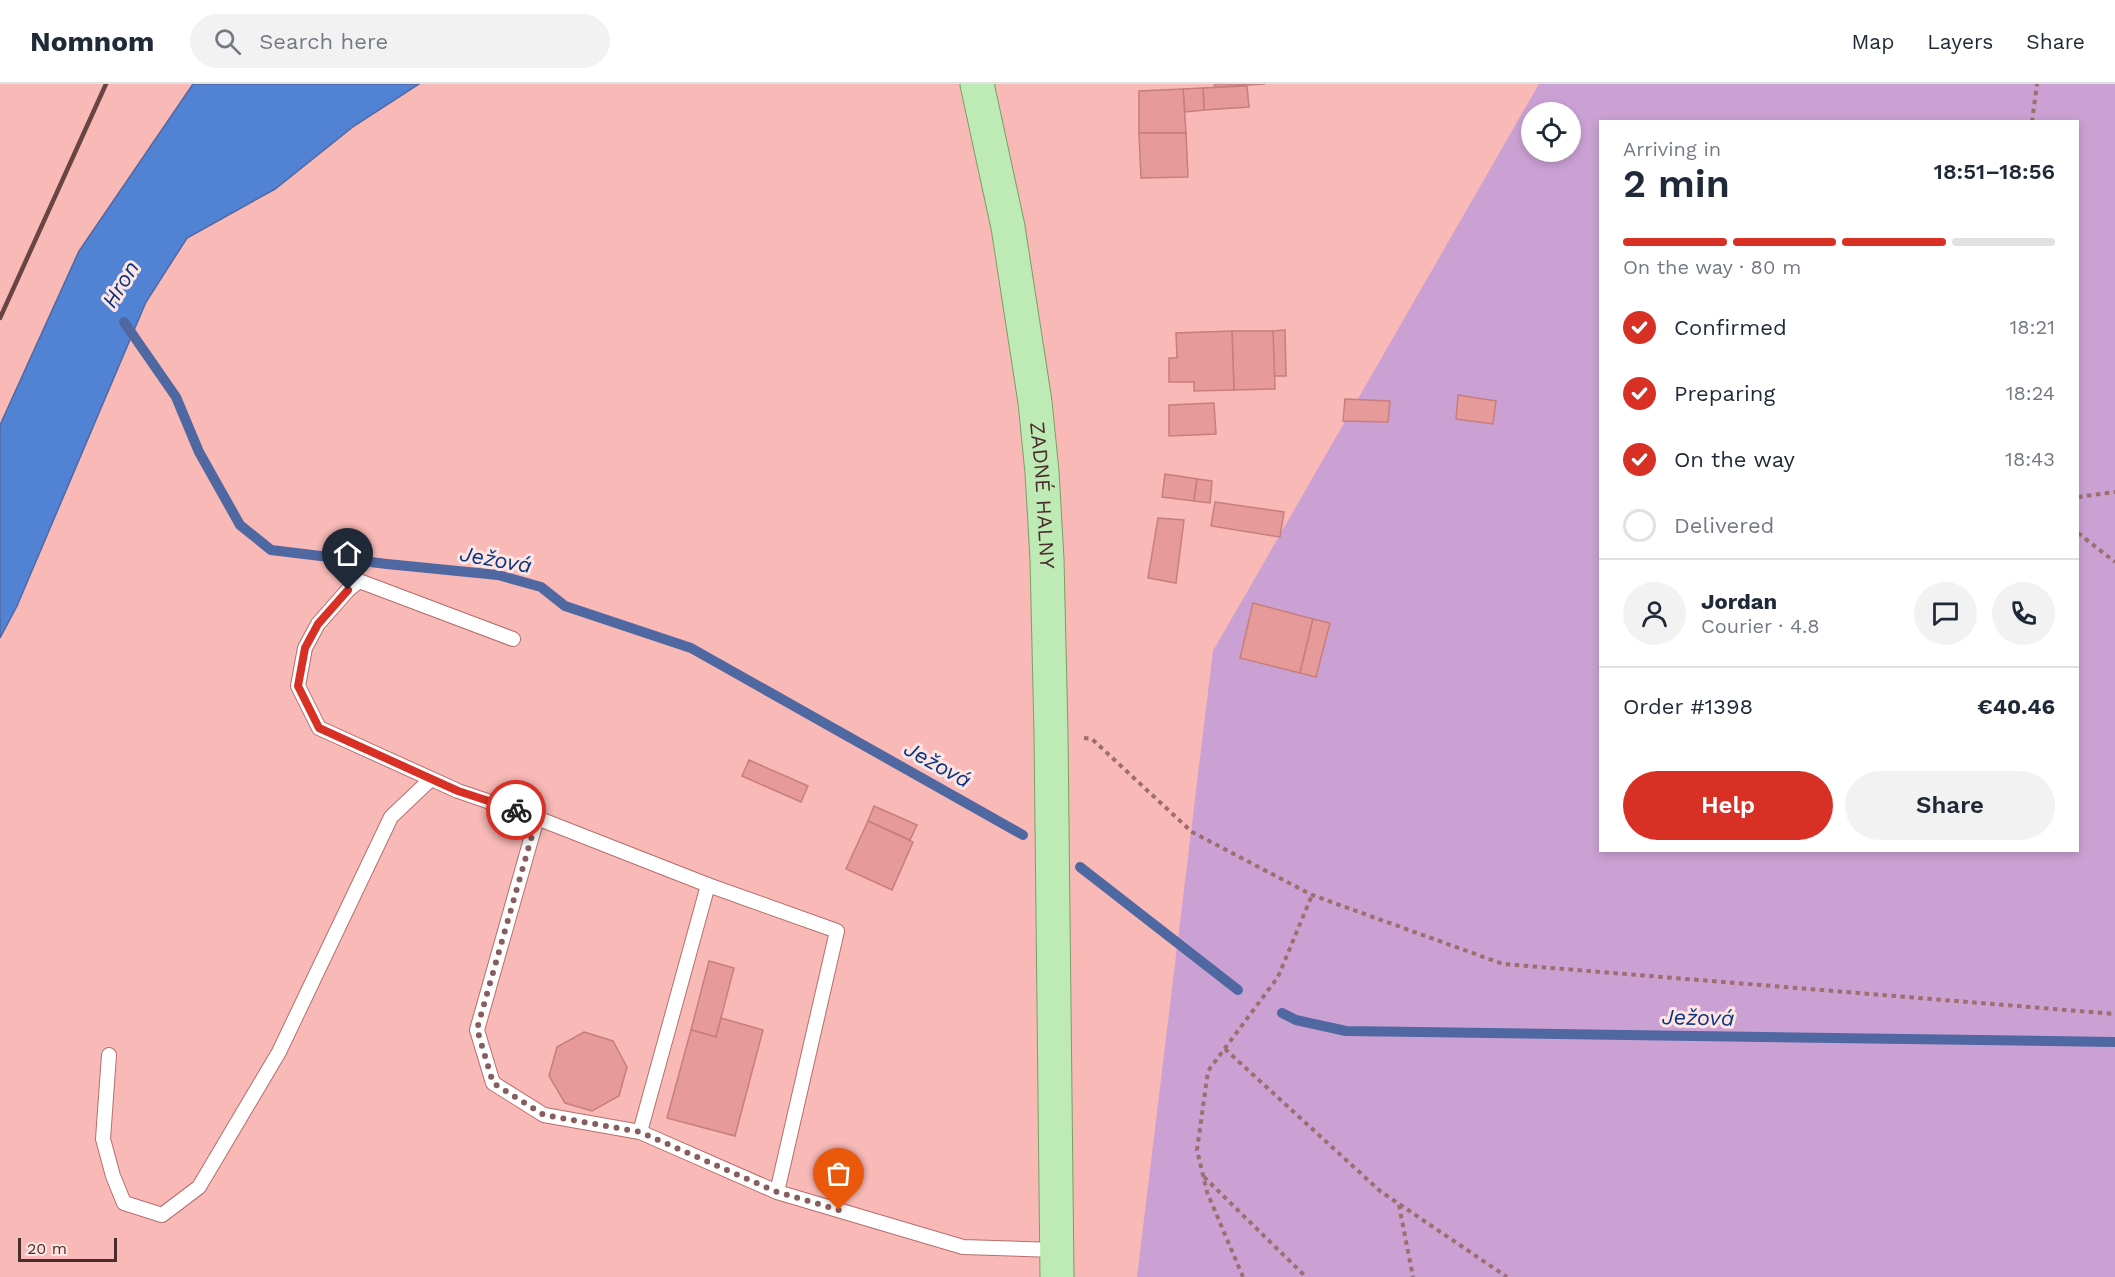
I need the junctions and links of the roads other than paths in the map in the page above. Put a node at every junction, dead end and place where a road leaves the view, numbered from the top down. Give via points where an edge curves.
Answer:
1 (977, 84) edge
2 (513, 639) dead end
3 (430, 779) junction
4 (537, 818) junction
5 (708, 885) junction
6 (109, 1055) dead end
7 (640, 1132) junction
8 (777, 1192) junction
9 (1057, 1263) edge

1 - 9 main road, ZADNÉ HALNY via 1008,227 1042,472 1051,734
2 - 3 lane via 359,581 318,624 305,648 298,686 319,728
3 - 4 lane
3 - 6 lane via 391,817 279,1052 199,1187 162,1215 124,1203 113,1176 103,1139
4 - 5 lane
4 - 7 lane via 477,1029 493,1083 544,1115
5 - 7 lane
5 - 8 lane via 837,932
7 - 8 lane
8 - 9 lane via 963,1247

